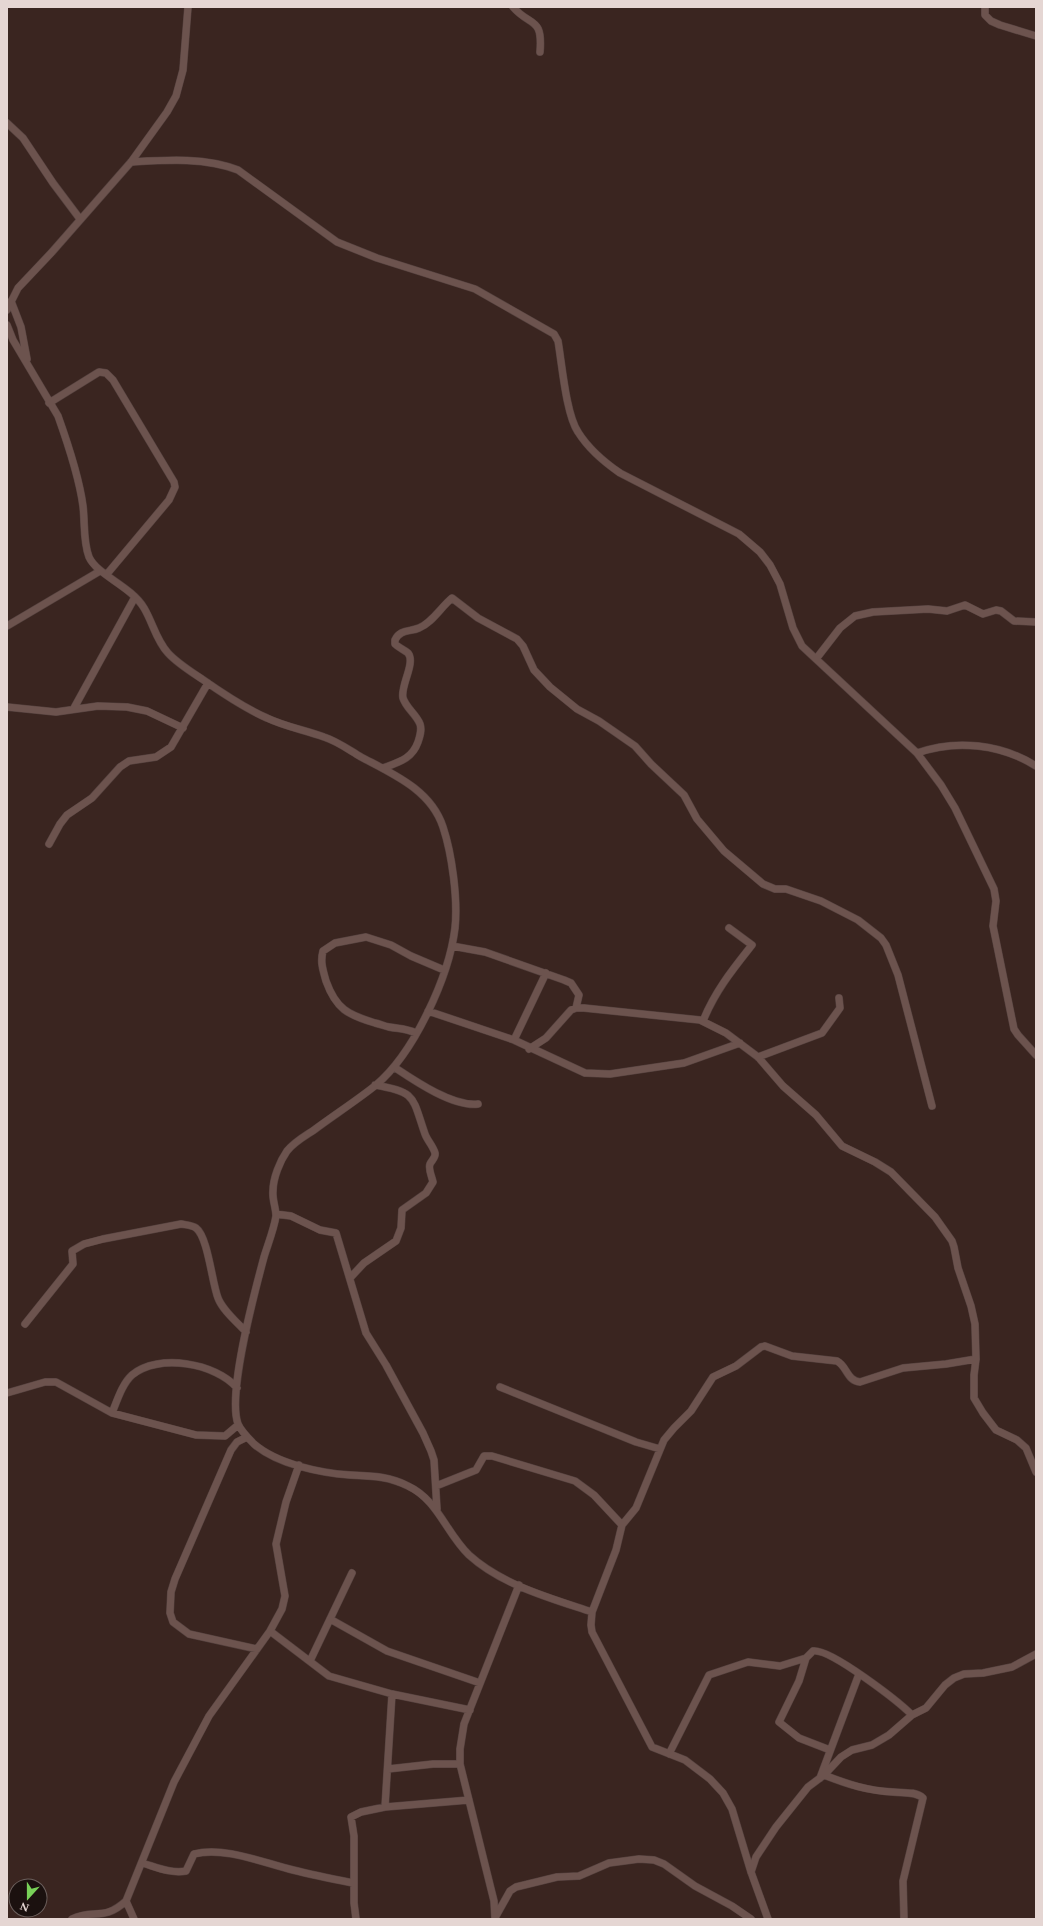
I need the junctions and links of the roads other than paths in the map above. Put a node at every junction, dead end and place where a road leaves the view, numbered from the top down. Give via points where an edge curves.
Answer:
1 (188, 7) edge
2 (513, 7) edge
3 (985, 7) edge
4 (1036, 36) edge
5 (540, 52) dead end
6 (7, 123) edge
7 (131, 162) junction
8 (80, 219) junction
9 (10, 297) edge
10 (7, 310) edge
11 (7, 325) edge
12 (28, 364) junction
13 (49, 403) junction
14 (100, 571) junction
15 (107, 574) junction
16 (136, 597) junction
17 (1036, 622) edge
18 (7, 626) edge
19 (816, 659) junction
20 (208, 683) junction
21 (7, 707) edge
22 (74, 708) junction
23 (183, 728) junction
24 (917, 753) junction
25 (1036, 766) edge
26 (383, 768) junction
27 (49, 844) dead end
28 (729, 928) dead end
29 (452, 946) junction
30 (444, 970) junction
31 (546, 973) junction
32 (839, 998) dead end
33 (576, 1008) junction
34 (428, 1011) junction
35 (703, 1021) junction
36 (416, 1033) junction
37 (514, 1040) junction
38 (740, 1043) junction
39 (529, 1048) junction
40 (1036, 1055) edge
41 (758, 1057) junction
42 (394, 1067) junction
43 (375, 1085) junction
44 (478, 1104) dead end
45 (932, 1106) dead end
46 (276, 1214) junction
47 (350, 1278) junction
48 (25, 1324) dead end
49 (246, 1332) junction
50 (976, 1359) junction
51 (500, 1387) dead end
52 (237, 1388) junction
53 (7, 1393) edge
54 (112, 1413) junction
55 (238, 1425) junction
56 (247, 1437) junction
57 (660, 1449) junction
58 (299, 1465) junction
59 (1036, 1472) edge
60 (436, 1486) junction
61 (438, 1510) junction
62 (622, 1525) junction
63 (352, 1572) dead end
64 (519, 1585) junction
65 (592, 1612) junction
66 (330, 1619) junction
67 (270, 1631) junction
68 (257, 1649) junction
69 (1036, 1654) edge
70 (806, 1658) junction
71 (310, 1661) junction
72 (859, 1674) junction
73 (480, 1683) junction
74 (392, 1694) junction
75 (470, 1710) junction
76 (912, 1716) junction
77 (830, 1750) junction
78 (670, 1754) junction
79 (460, 1764) junction
80 (388, 1769) junction
81 (822, 1776) junction
82 (469, 1800) junction
83 (385, 1806) junction
84 (142, 1864) junction
85 (751, 1872) junction
86 (353, 1883) junction
87 (126, 1901) junction
88 (495, 1918) edge
89 (72, 1919) edge
90 (134, 1919) edge
91 (356, 1919) edge
92 (751, 1919) edge
93 (768, 1919) edge
94 (904, 1919) edge

1 - 7 street via 183,70 176,96
2 - 5 street via 537,26 540,34
3 - 4 street via 985,15 991,21
6 - 8 street via 23,138
7 - 8 street
7 - 19 street via 209,163 238,170 337,242 377,258 470,287 548,329 558,341 569,407 578,432 606,464 739,534 760,552 780,584 793,628 802,646
8 - 9 street
9 - 10 street
9 - 12 street via 21,327
11 - 12 street
12 - 13 street
13 - 14 street via 58,416 75,470 83,504 90,561
13 - 15 street via 99,372 106,373 113,380 174,482 175,488 169,500
14 - 15 street
14 - 18 street
15 - 16 street
16 - 20 street via 165,650 177,662
16 - 22 street
17 - 19 street via 1014,620 998,611 983,614 965,605 947,611 928,609 864,614 846,621
19 - 24 street
20 - 23 street
20 - 26 street via 263,716 324,737
21 - 22 street via 56,712
22 - 23 street via 127,707 147,711
23 - 27 street via 170,747 156,757 129,761 120,767 92,798 67,815
24 - 25 street via 930,748 968,745 1017,755
24 - 40 street via 955,808 994,889 996,902 993,926 1014,1029
26 - 29 street via 428,800 444,829 451,863 456,913
26 - 45 street via 403,761 411,755 420,735 420,724 403,698 410,657 395,644 395,640 402,632 426,624 452,598 478,618 517,639 534,670 550,687 577,709 635,746 684,795 697,819 724,850 763,884 821,901 858,920 881,938 898,975
28 - 35 street via 752,945 716,993
29 - 30 street
29 - 31 street via 484,952
30 - 34 street
30 - 36 street via 391,945 366,937 335,943 323,951 320,961 329,989 343,1010 365,1020
31 - 33 street via 571,983 579,995
31 - 37 street
32 - 41 street via 840,1008 822,1033
33 - 35 street
33 - 39 street via 571,1010 546,1038
34 - 36 street
34 - 37 street
35 - 38 street
36 - 42 street
37 - 39 street
38 - 39 street via 684,1063 610,1074 578,1071
38 - 41 street
41 - 50 street via 779,1082 816,1114 842,1146 891,1172 942,1226 954,1248 971,1306 976,1334
42 - 43 street
42 - 44 street via 414,1081 442,1095 464,1104
43 - 46 street via 301,1139 286,1153 273,1186
43 - 47 street via 406,1092 414,1101 435,1156 429,1166 433,1182 426,1193 402,1210 401,1228 396,1241 364,1263
46 - 47 street via 290,1216 320,1230 336,1233
46 - 49 street
47 - 60 street via 366,1333 386,1365 431,1451
48 - 49 street via 73,1264 72,1251 84,1244 103,1239 181,1224 199,1231 218,1298
49 - 52 street
50 - 57 street via 903,1368 857,1382 837,1361 792,1356 765,1346 761,1347 736,1366 713,1377 691,1411 668,1434
50 - 59 street via 973,1386 976,1402 996,1430 1023,1444
51 - 57 street via 636,1442
52 - 54 street via 224,1376 200,1368 173,1362 156,1364 138,1371 128,1380
52 - 55 street
53 - 54 street via 46,1382 56,1382
54 - 55 street via 196,1435 225,1436
55 - 56 street
56 - 58 street via 269,1455
56 - 68 street via 237,1442 231,1450 196,1527 175,1579 170,1613 172,1622 189,1634
57 - 62 street via 636,1508
58 - 61 street via 393,1480 418,1492
58 - 67 street via 286,1502 276,1544 285,1596 282,1609
60 - 61 street
60 - 62 street via 473,1472 484,1456 492,1456 575,1481 586,1487
61 - 64 street via 454,1538 471,1556 488,1569
62 - 65 street via 616,1550
63 - 66 street
64 - 65 street
64 - 73 street
65 - 78 street via 591,1625 598,1646 648,1741 653,1749
66 - 71 street
66 - 73 street via 388,1651
67 - 68 street
67 - 71 street
68 - 84 street via 209,1716 174,1782
69 - 76 street via 1012,1667 964,1674 954,1678 926,1708
70 - 72 street via 810,1652 819,1650
70 - 77 street via 799,1681 779,1722 799,1738
70 - 78 street via 780,1666 748,1662 709,1675
71 - 74 street via 329,1676
72 - 76 street via 887,1693
72 - 77 street
73 - 75 street
74 - 75 street
74 - 80 street
75 - 79 street via 462,1733
76 - 81 street via 882,1740 841,1756
77 - 81 street
78 - 85 street via 694,1766 723,1793 732,1809
79 - 80 street
79 - 82 street
80 - 83 street
81 - 85 street via 803,1793 772,1832 756,1857
81 - 94 street via 863,1789 906,1792 923,1798 903,1881
82 - 83 street
82 - 88 street via 491,1888
83 - 86 street via 361,1812 350,1818 354,1836
84 - 86 street via 181,1872 189,1867 194,1854 210,1851
84 - 87 street
85 - 93 street
86 - 91 street
87 - 89 street via 109,1913 84,1915
87 - 90 street
88 - 92 street via 510,1890 516,1887 579,1876 610,1863 639,1859 660,1862

